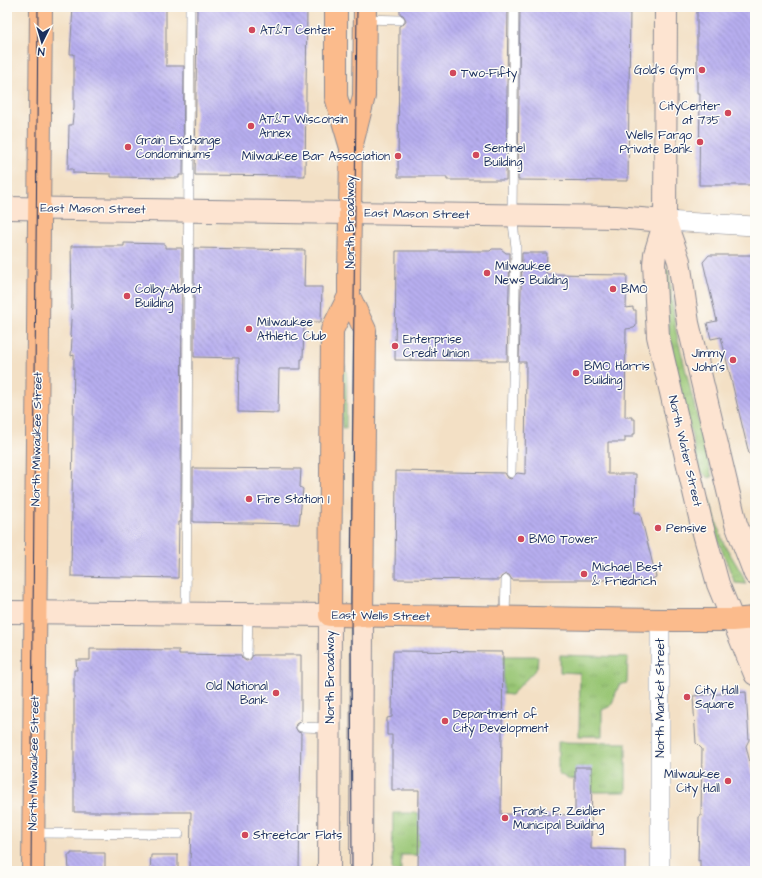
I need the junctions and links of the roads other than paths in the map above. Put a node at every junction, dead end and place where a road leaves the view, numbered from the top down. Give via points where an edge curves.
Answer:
1 (41, 7) edge
2 (190, 7) edge
3 (336, 7) edge
4 (514, 7) edge
5 (666, 7) edge
6 (365, 13) edge
7 (400, 20) dead end
8 (351, 148) junction
9 (7, 208) edge
10 (39, 208) junction
11 (188, 211) junction
12 (350, 213) junction
13 (512, 216) junction
14 (665, 221) junction
15 (755, 226) edge
16 (349, 296) junction
17 (511, 473) dead end
18 (755, 574) edge
19 (506, 580) dead end
20 (7, 612) edge
21 (35, 612) junction
22 (186, 613) junction
23 (248, 614) junction
24 (330, 615) junction
25 (362, 615) junction
26 (505, 618) junction
27 (755, 618) edge
28 (660, 620) junction
29 (732, 620) junction
30 (247, 655) dead end
31 (755, 674) edge
32 (301, 727) dead end
33 (330, 728) junction
34 (33, 833) junction
35 (179, 834) dead end
36 (33, 871) edge
37 (328, 871) edge
38 (361, 871) edge
39 (660, 871) edge

1 - 10 main road, North Milwaukee Street
2 - 11 lane
3 - 8 main road, North Broadway via 336,97
4 - 13 lane via 510,21
5 - 14 main road, North Water Street
6 - 7 lane
6 - 8 main road, North Broadway via 364,96
8 - 12 main road, North Broadway
9 - 10 main road, East Mason Street
10 - 11 main road, East Mason Street
10 - 21 main road, North Milwaukee Street
11 - 12 main road, East Mason Street
11 - 22 lane
12 - 13 main road, East Mason Street
12 - 16 main road, North Broadway
13 - 14 main road, East Mason Street
13 - 17 lane via 516,255
14 - 15 street, East Mason Street
14 - 18 main road, North Water Street via 678,261 688,323 736,524
14 - 29 main road, North Water Street via 654,264 658,336 704,533 718,584
16 - 24 main road, North Broadway via 332,330
16 - 25 main road, North Broadway via 364,330
19 - 26 lane
20 - 21 main road, East Wells Street
21 - 22 main road, East Wells Street
21 - 34 main road, North Milwaukee Street
22 - 23 main road, East Wells Street
23 - 24 main road, East Wells Street
23 - 30 lane
24 - 25 main road, East Wells Street
24 - 33 main road, North Broadway
25 - 26 main road, East Wells Street
25 - 38 main road, North Broadway
26 - 28 main road, East Wells Street
27 - 29 main road, East Wells Street
28 - 29 main road, East Wells Street
28 - 39 street, North Market Street
29 - 31 main road, North Water Street
32 - 33 lane
33 - 37 main road, North Broadway
34 - 35 lane
34 - 36 main road, North Milwaukee Street

